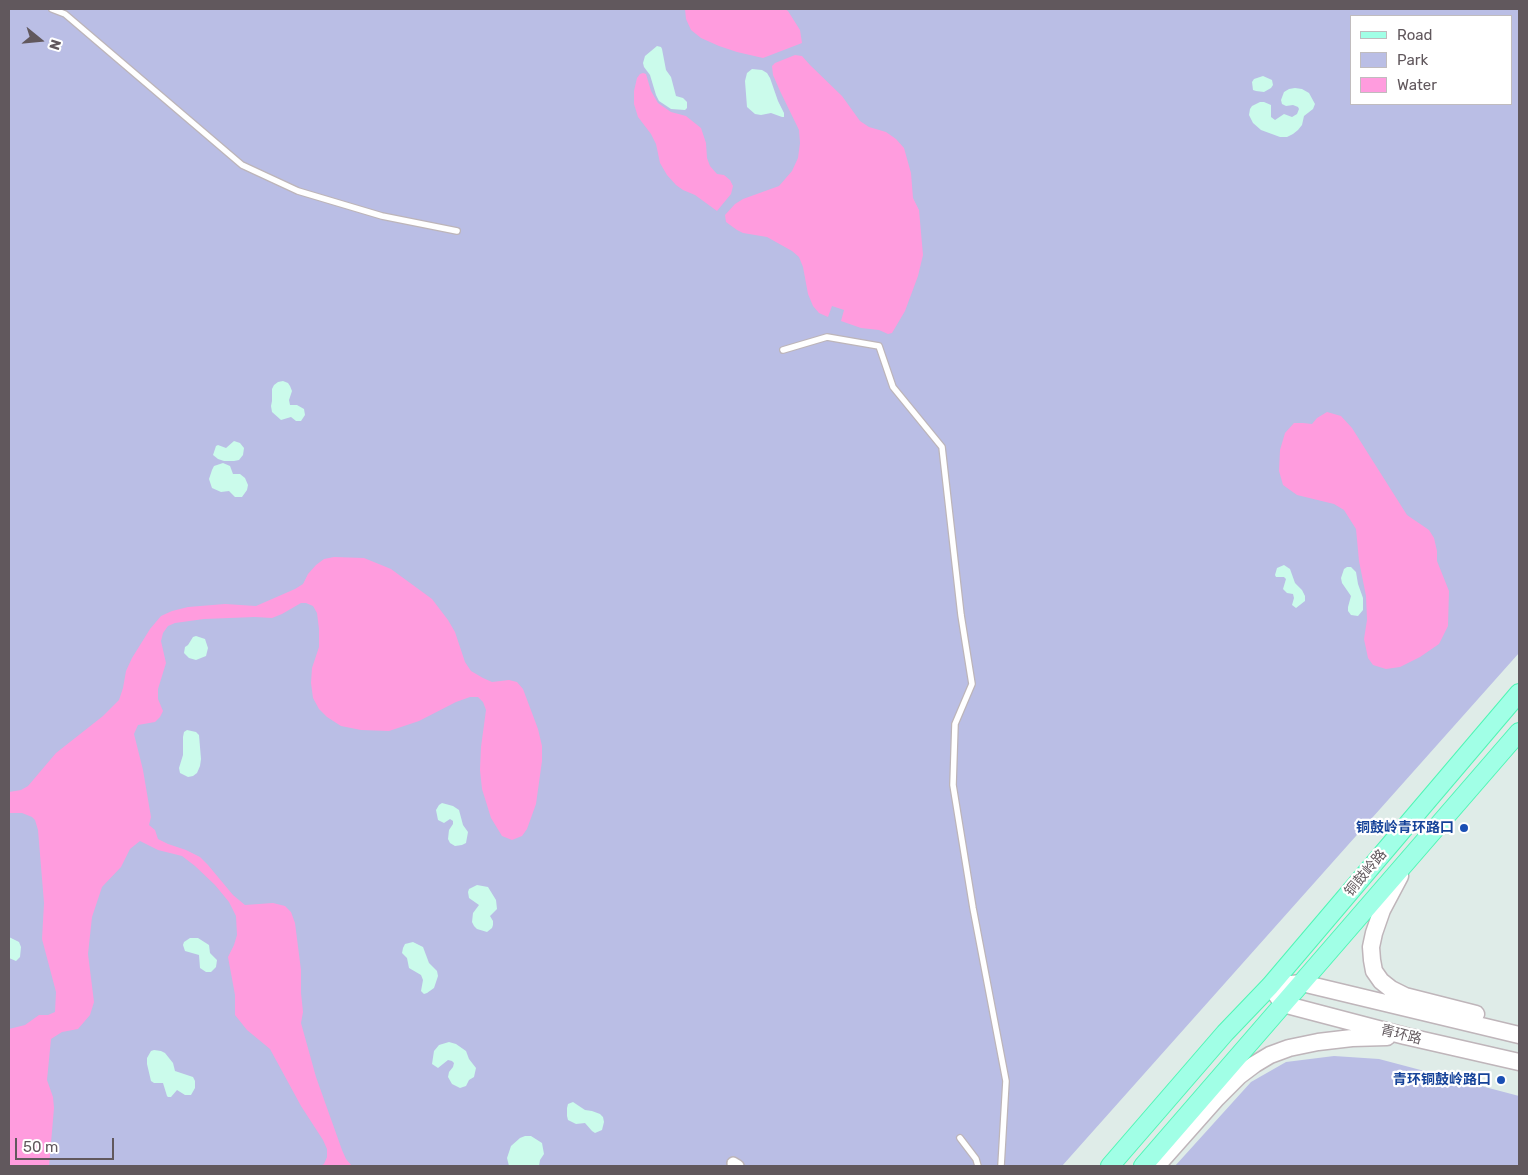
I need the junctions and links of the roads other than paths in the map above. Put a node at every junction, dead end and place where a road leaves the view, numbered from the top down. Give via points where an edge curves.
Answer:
1 (52, 9) edge
2 (457, 231) dead end
3 (783, 350) dead end
4 (1519, 693) edge
5 (1519, 732) edge
6 (1411, 857) junction
7 (1302, 982) junction
8 (1270, 986) junction
9 (1283, 1004) junction
10 (1519, 1025) edge
11 (1519, 1035) edge
12 (1405, 1036) junction
13 (1519, 1062) edge
14 (960, 1138) dead end
15 (978, 1166) edge
16 (1001, 1166) edge
17 (1110, 1166) edge
18 (1143, 1166) edge
19 (1155, 1166) edge

1 - 2 lane via 65,14 242,165 298,191 382,216
3 - 16 lane via 827,336 879,346 893,387 942,447 972,684 955,724 953,785 1006,1081
4 - 8 main road, 铜鼓岭路
5 - 6 main road, 铜鼓岭路
6 - 7 main road, 铜鼓岭路
6 - 10 main road via 1382,910 1374,932 1371,947 1377,976 1391,990 1405,996
7 - 8 main road, 青环路
7 - 9 main road
7 - 11 main road, 青环路
8 - 9 main road
8 - 17 main road
9 - 12 main road, 青环路
9 - 18 main road
12 - 13 main road, 青环路
12 - 19 main road via 1318,1042 1270,1055 1239,1076
14 - 15 lane

